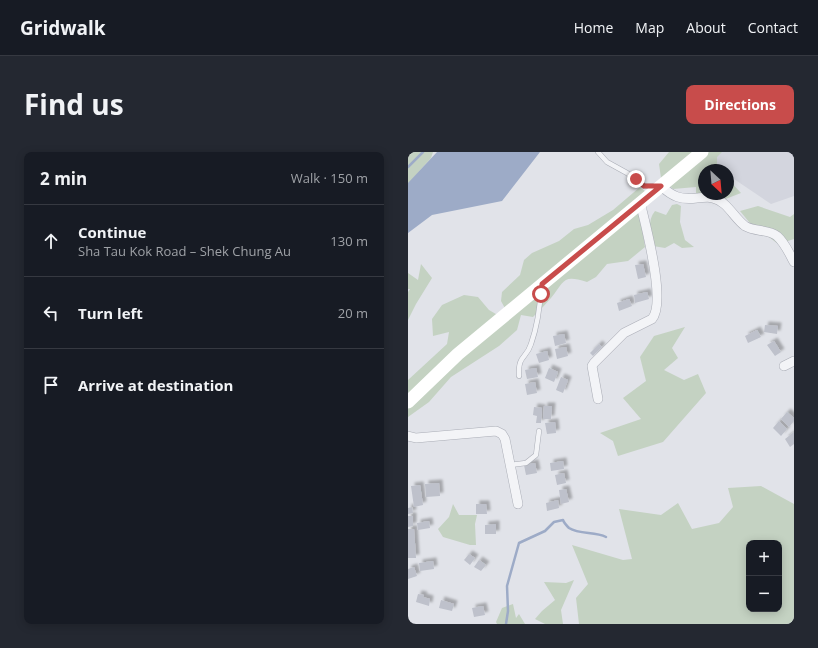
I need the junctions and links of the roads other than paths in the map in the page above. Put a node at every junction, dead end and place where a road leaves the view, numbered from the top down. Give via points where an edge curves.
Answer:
1 (598, 152) edge
2 (702, 152) edge
3 (661, 186) junction
4 (642, 201) junction
5 (794, 262) edge
6 (542, 284) junction
7 (794, 361) edge
8 (784, 366) dead end
9 (519, 376) dead end
10 (598, 399) dead end
11 (408, 402) edge
12 (539, 430) dead end
13 (408, 436) edge
14 (510, 465) junction
15 (518, 504) dead end

1 - 3 lane via 607,162 644,186
2 - 3 main road
3 - 4 main road
3 - 5 street via 684,200 714,198 744,226 778,236
4 - 6 main road
4 - 10 street via 655,272 657,309 652,319 624,333 592,366
6 - 9 lane via 531,346 518,365
6 - 11 main road via 458,354
7 - 8 street
12 - 14 lane via 536,455 526,463
13 - 14 street via 416,438 496,431 505,439
14 - 15 street

